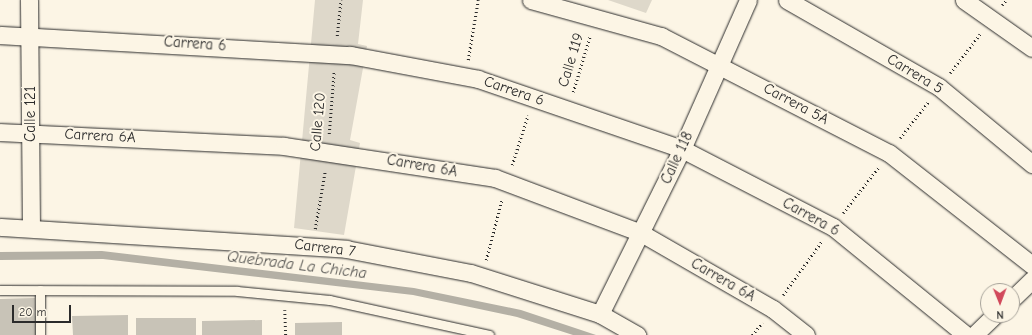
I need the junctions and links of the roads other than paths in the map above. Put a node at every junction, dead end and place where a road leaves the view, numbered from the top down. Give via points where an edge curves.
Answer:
1 (29, 0) edge
2 (531, 0) edge
3 (748, 0) edge
4 (787, 0) edge
5 (964, 0) edge
6 (30, 34) junction
7 (0, 35) edge
8 (1032, 48) edge
9 (718, 64) junction
10 (0, 132) edge
11 (31, 132) junction
12 (682, 149) junction
13 (1032, 164) edge
14 (0, 227) edge
15 (31, 227) junction
16 (641, 233) junction
17 (1032, 265) edge
18 (1032, 280) edge
19 (0, 290) edge
20 (40, 290) junction
21 (1020, 291) edge
22 (600, 314) junction
23 (987, 323) edge
24 (40, 335) edge
25 (489, 335) edge
26 (637, 335) edge
27 (806, 335) edge
28 (966, 335) edge
29 (974, 335) edge

1 - 6 street, Calle 121
2 - 9 street, Carrera 5A via 661,36
3 - 9 street, Calle 118
4 - 13 street, Carrera 5 via 939,87
5 - 8 street via 993,17
6 - 7 street, Carrera 6
6 - 11 street, Calle 121
6 - 12 street, Carrera 6 via 335,54 466,76
9 - 12 street, Calle 118
9 - 17 street, Carrera 5A via 890,153
10 - 11 street, Carrera 6A
11 - 15 street, Calle 121
11 - 16 street, Carrera 6A via 328,151 495,178
12 - 16 street, Calle 118
12 - 28 street, Carrera 6 via 833,226
14 - 15 street, Carrera 7
15 - 22 street, Carrera 7 via 312,245 471,273
16 - 22 street, Calle 118
16 - 27 street, Carrera 6A via 773,309
18 - 21 street
19 - 20 lane
20 - 24 lane
20 - 25 lane via 237,291 330,300
22 - 26 street, Carrera 7
23 - 29 street

